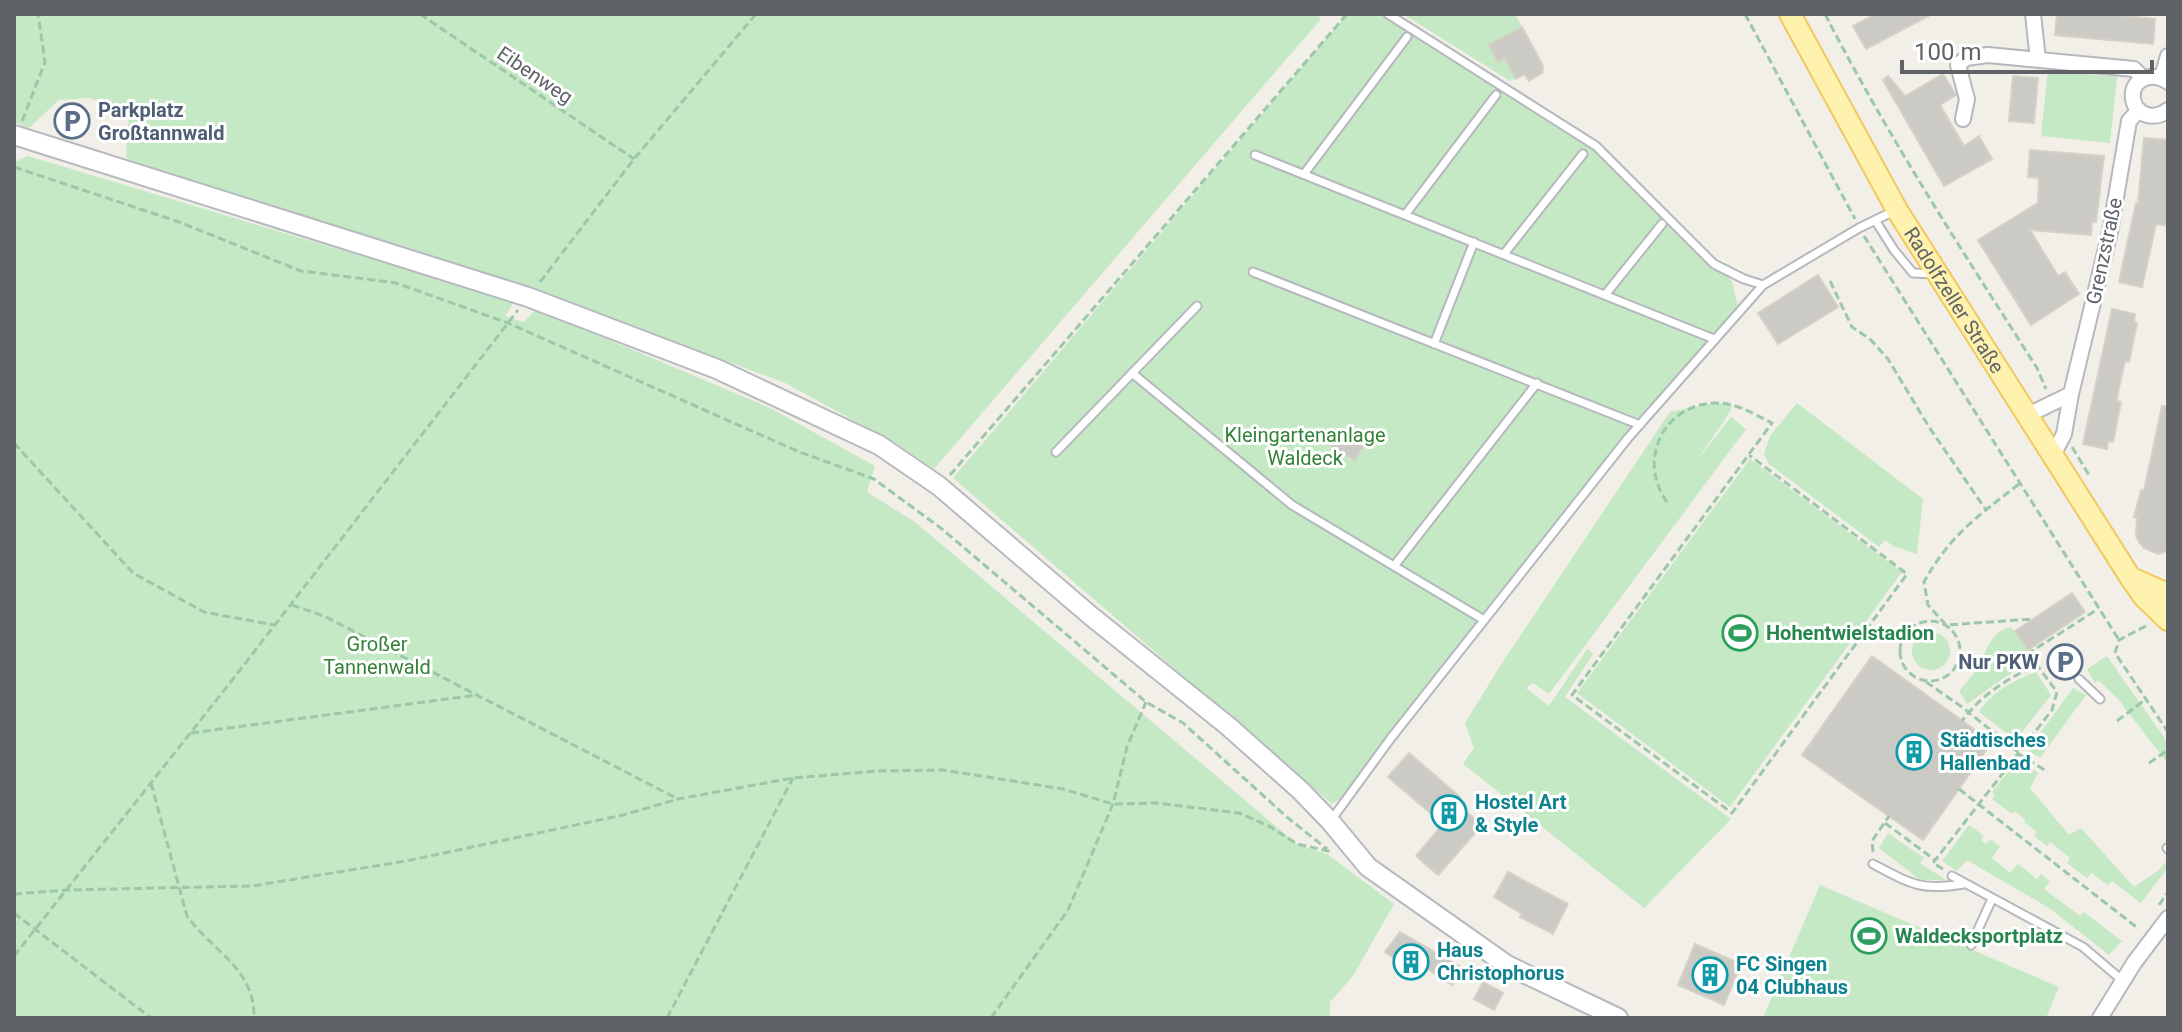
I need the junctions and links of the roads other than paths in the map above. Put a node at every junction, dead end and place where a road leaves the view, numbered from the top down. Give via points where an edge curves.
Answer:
1 (1388, 14) edge
2 (1790, 14) edge
3 (2033, 14) edge
4 (1407, 37) dead end
5 (2168, 56) edge
6 (2038, 60) junction
7 (2143, 78) junction
8 (2165, 79) edge
9 (1496, 95) dead end
10 (2139, 110) junction
11 (2167, 112) edge
12 (1963, 119) dead end
13 (15, 136) edge
14 (1583, 154) dead end
15 (1255, 155) dead end
16 (1304, 174) junction
17 (1897, 210) junction
18 (1405, 215) junction
19 (1875, 220) junction
20 (1662, 224) dead end
21 (1474, 242) junction
22 (1504, 254) junction
23 (1253, 272) dead end
24 (1939, 275) junction
25 (1763, 285) junction
26 (1605, 295) junction
27 (1197, 306) dead end
28 (1714, 339) junction
29 (1434, 344) junction
30 (1132, 373) junction
31 (1537, 383) junction
32 (2071, 394) junction
33 (2028, 415) junction
34 (1640, 425) junction
35 (1056, 452) dead end
36 (2053, 455) junction
37 (1394, 566) junction
38 (2130, 577) junction
39 (2168, 594) edge
40 (1484, 620) junction
41 (2168, 620) edge
42 (2079, 679) dead end
43 (2100, 699) dead end
44 (1330, 821) junction
45 (1873, 864) road end
46 (1952, 876) dead end
47 (1964, 884) junction
48 (1992, 899) junction
49 (2168, 918) edge
50 (1971, 945) dead end
51 (2123, 981) junction
52 (1618, 1018) edge
53 (2100, 1018) edge

1 - 25 lane via 1596,146 1714,264
2 - 17 main road, Radolfzeller Straße
3 - 6 street
4 - 16 lane
5 - 8 street
6 - 7 street via 2134,69
6 - 12 street via 1966,58 1958,65 1967,99
7 - 8 street
7 - 10 street, Grenzstraße via 2133,99
9 - 18 lane
10 - 11 street via 2156,116
10 - 32 street, Grenzstraße via 2129,121 2110,232
13 - 44 main road via 528,297 717,369 879,445 939,486 1228,726
14 - 22 lane
15 - 16 lane
16 - 18 lane
17 - 19 lane
17 - 24 main road, Radolfzeller Straße
18 - 21 lane
19 - 24 lane via 1913,273
19 - 25 lane
20 - 26 lane
21 - 22 lane
21 - 29 lane
22 - 26 lane
23 - 29 lane
24 - 33 main road, Radolfzeller Straße
25 - 28 lane
26 - 28 lane
27 - 30 lane
28 - 34 lane
29 - 31 lane
30 - 35 lane
30 - 37 lane via 1292,505
31 - 34 lane
31 - 37 lane
32 - 33 street
32 - 36 street, Grenzstraße via 2064,434
33 - 36 main road, Radolfzeller Straße
34 - 40 lane
36 - 38 main road, Radolfzeller Straße
37 - 40 lane
38 - 39 main road
38 - 41 main road, Radolfzeller Straße
40 - 44 lane
42 - 43 lane
44 - 52 main road via 1368,867 1507,965
45 - 47 lane via 1915,886
46 - 47 lane
47 - 48 lane
48 - 50 lane
48 - 51 lane via 2083,947
49 - 51 street
51 - 53 street

